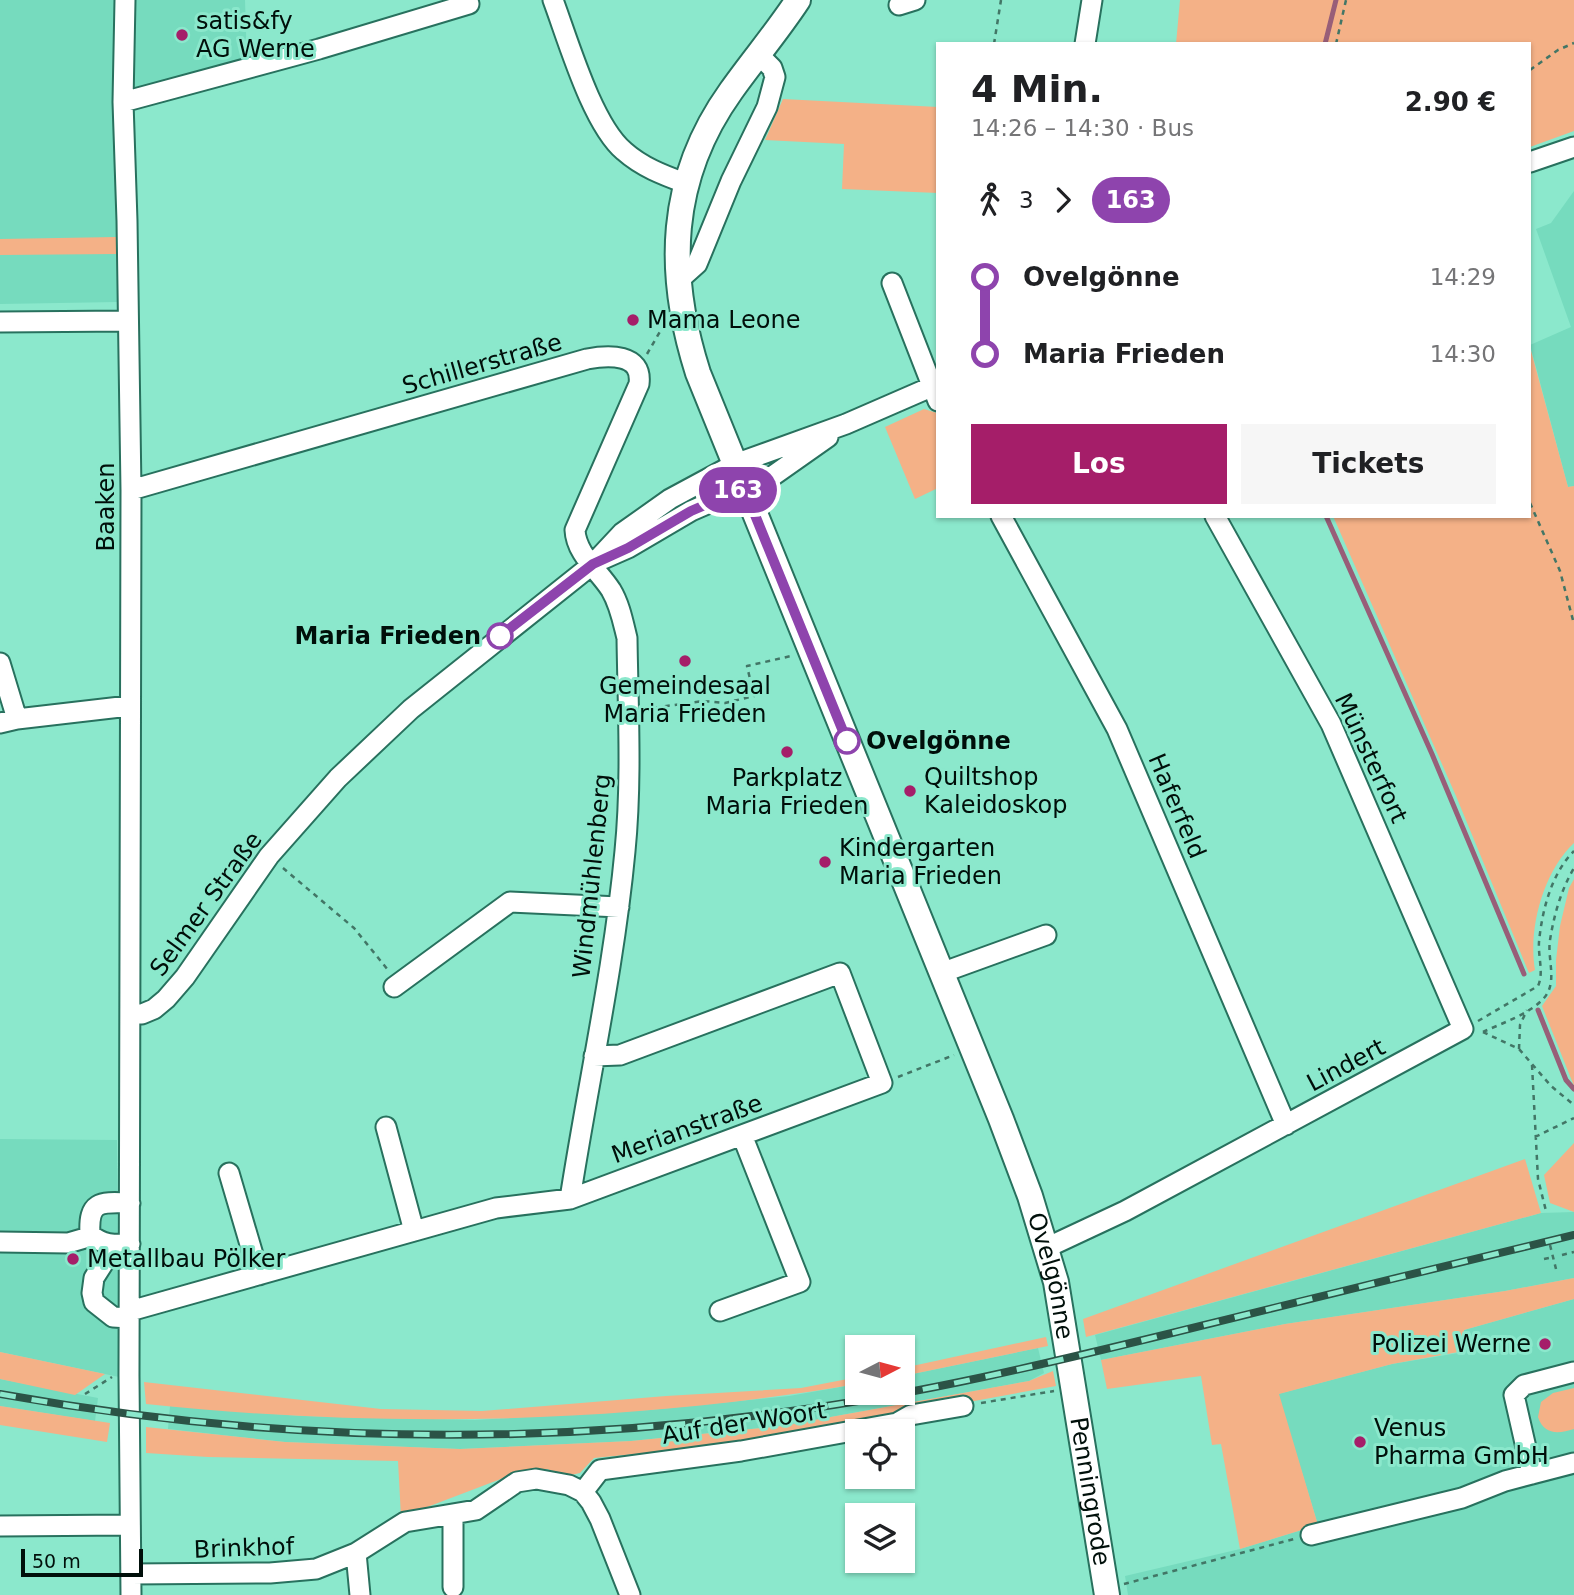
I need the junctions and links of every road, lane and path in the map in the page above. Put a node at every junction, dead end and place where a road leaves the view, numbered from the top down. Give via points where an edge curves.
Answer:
1 (125, 0) edge
2 (554, 0) edge
3 (798, 0) edge
4 (1001, 0) edge
5 (1092, 0) edge
6 (1346, 0) edge
7 (469, 4) dead end
8 (994, 42) edge
9 (1085, 42) edge
10 (1336, 42) edge
11 (1574, 43) edge
12 (759, 55) junction
13 (1531, 69) edge
14 (123, 102) junction
15 (1574, 147) edge
16 (1531, 162) edge
17 (685, 183) junction
18 (678, 281) junction
19 (892, 283) dead end
20 (128, 321) junction
21 (666, 321) dead end
22 (0, 322) edge
23 (638, 370) junction
24 (936, 391) edge
25 (846, 424) junction
26 (735, 464) junction
27 (744, 488) junction
28 (131, 490) junction
29 (1531, 505) edge
30 (1002, 518) edge
31 (1216, 518) edge
32 (593, 564) junction
33 (1574, 624) edge
34 (793, 656) dead end
35 (0, 663) edge
36 (129, 706) junction
37 (628, 712) junction
38 (8, 721) edge
39 (1574, 851) edge
40 (270, 856) junction
41 (1574, 868) edge
42 (619, 907) junction
43 (1046, 935) dead end
44 (940, 973) junction
45 (397, 986) joint
46 (1527, 1010) junction
47 (130, 1014) junction
48 (1463, 1029) junction
49 (971, 1048) junction
50 (1519, 1049) junction
51 (594, 1056) junction
52 (1532, 1065) junction
53 (882, 1083) junction
54 (1574, 1105) edge
55 (1574, 1118) edge
56 (1286, 1125) junction
57 (386, 1127) dead end
58 (742, 1135) junction
59 (1535, 1137) junction
60 (229, 1173) dead end
61 (570, 1199) junction
62 (130, 1203) junction
63 (1546, 1211) dead end
64 (414, 1231) junction
65 (92, 1237) junction
66 (0, 1242) edge
67 (122, 1244) junction
68 (1550, 1245) dead end
69 (1046, 1248) junction
70 (1574, 1252) edge
71 (1562, 1255) dead end
72 (1553, 1257) junction
73 (1544, 1259) dead end
74 (1556, 1269) dead end
75 (259, 1275) junction
76 (720, 1311) dead end
77 (130, 1315) junction
78 (1574, 1372) edge
79 (113, 1377) dead end
80 (1074, 1389) joint
81 (1046, 1393) dead end
82 (85, 1394) dead end
83 (962, 1406) joint
84 (1574, 1463) edge
85 (1532, 1474) junction
86 (583, 1492) junction
87 (453, 1514) junction
88 (129, 1525) junction
89 (0, 1526) edge
90 (1311, 1535) joint
91 (356, 1553) junction
92 (131, 1574) junction
93 (453, 1587) dead end
94 (1107, 1593) edge
95 (131, 1595) edge
96 (360, 1595) edge
97 (630, 1595) edge

1 - 14 street, Baaken
2 - 17 street via 607,131 622,150 651,170
3 - 12 main road, Ovelgönne
4 - 8 path
5 - 9 street
6 - 10 path
7 - 14 street
11 - 13 path
12 - 17 main road, Ovelgönne via 705,132
12 - 18 street via 775,77 766,107 697,264
14 - 20 street, Baaken
15 - 16 street
17 - 18 main road, Ovelgönne via 676,248
18 - 26 main road, Ovelgönne via 687,341
19 - 24 street
20 - 22 street
20 - 28 street, Baaken
21 - 23 path
23 - 28 street, Schillerstraße via 621,357 587,359
23 - 32 street via 639,384 576,524 579,548
24 - 25 street
25 - 26 street, Selmer Straße
25 - 27 street, Selmer Straße via 774,475
26 - 27 main road, Ovelgönne
26 - 32 street, Selmer Straße via 644,516
27 - 32 street, Selmer Straße
27 - 44 main road, Ovelgönne
28 - 36 street, Baaken
29 - 33 path via 1557,562
30 - 56 street, Haferfeld via 1117,729
31 - 48 street, Münsterfort via 1332,724
32 - 37 street, Windmühlenberg via 612,592 624,623
32 - 40 street, Selmer Straße via 411,709 338,778
34 - 37 path via 747,666 754,696
35 - 38 street
36 - 38 street
36 - 47 street, Baaken
37 - 42 street, Windmühlenberg
39 - 48 path via 1562,865 1547,905 1539,943 1538,986
40 - 45 path via 354,928
40 - 47 street, Selmer Straße via 166,999 154,1009
41 - 46 path via 1564,886 1550,941 1548,992
42 - 45 street via 510,902
42 - 51 street, Windmühlenberg
43 - 44 street
44 - 49 main road, Ovelgönne
46 - 50 path via 1520,1025
46 - 50 path via 1484,1033
47 - 62 street
48 - 56 street, Lindert
49 - 53 path
49 - 69 main road, Ovelgönne
50 - 52 path
51 - 53 street via 620,1055 839,973
51 - 61 street, Windmühlenberg
52 - 54 path
52 - 59 path
53 - 58 street, Merianstraße
55 - 59 path
56 - 69 street, Lindert
57 - 64 street
58 - 61 street, Merianstraße
58 - 76 street via 800,1282
59 - 63 path
60 - 75 street
61 - 64 street, Merianstraße via 496,1208
62 - 65 street via 97,1205 89,1223
62 - 67 street
64 - 75 street, Merianstraße
65 - 66 street via 68,1242
65 - 67 street via 107,1245
67 - 77 street
67 - 77 street via 91,1285 94,1302 113,1317
68 - 72 path
69 - 80 main road, Ovelgönne
70 - 71 path
72 - 73 path
72 - 74 path
75 - 77 street, Merianstraße
77 - 88 street
78 - 85 street via 1524,1385 1514,1395
79 - 82 path
80 - 94 main road, Penningrode
81 - 83 path
83 - 86 street, Auf der Woort via 911,1415 897,1423 600,1470
84 - 85 street
85 - 90 street via 1462,1498
86 - 87 street, Brinkhof via 553,1481 517,1482 475,1510
86 - 97 street via 600,1518
87 - 91 street, Brinkhof via 405,1522
87 - 93 street
88 - 89 street
88 - 92 street
90 - 94 path via 1118,1585
91 - 92 street, Brinkhof via 301,1572
91 - 96 street
92 - 95 street

